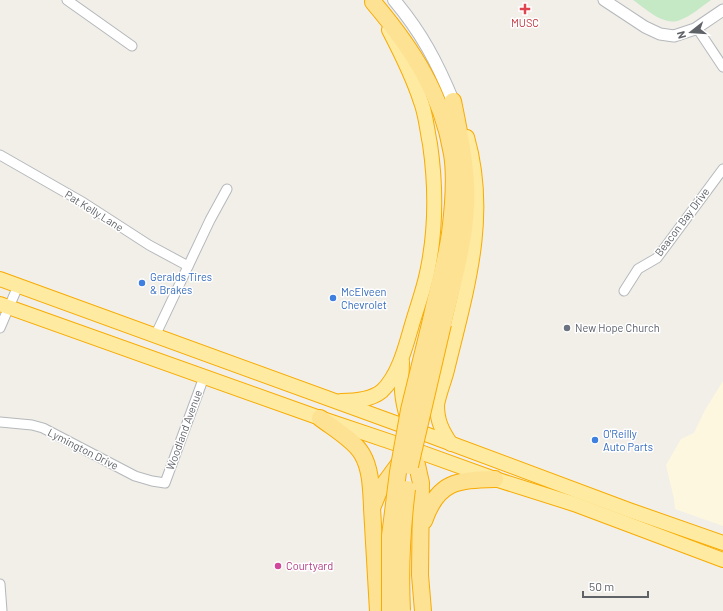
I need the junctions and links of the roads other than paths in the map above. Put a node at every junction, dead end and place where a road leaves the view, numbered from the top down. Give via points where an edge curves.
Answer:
1 (67, 0) edge
2 (394, 0) edge
3 (604, 0) edge
4 (373, 1) edge
5 (723, 10) edge
6 (697, 28) junction
7 (132, 46) dead end
8 (723, 67) edge
9 (453, 101) junction
10 (0, 155) edge
11 (723, 169) edge
12 (227, 189) dead end
13 (188, 266) junction
14 (0, 280) edge
15 (18, 286) junction
16 (624, 291) dead end
17 (5, 306) edge
18 (437, 322) junction
19 (0, 328) edge
20 (155, 336) junction
21 (402, 358) junction
22 (204, 377) junction
23 (440, 392) junction
24 (333, 401) junction
25 (320, 418) junction
26 (0, 422) edge
27 (412, 429) junction
28 (451, 444) junction
29 (409, 448) junction
30 (495, 479) junction
31 (165, 483) joint
32 (372, 508) junction
33 (422, 528) junction
34 (723, 543) edge
35 (723, 560) edge
36 (0, 584) edge
37 (2, 611) edge
38 (378, 611) edge
39 (390, 611) edge
40 (402, 611) edge
41 (423, 611) edge

1 - 7 street
2 - 9 main road via 423,37
3 - 6 street via 660,34 674,36
4 - 18 highway via 398,31 430,85 443,119 452,155 454,183 450,233
4 - 21 highway via 403,56 422,103 434,178 434,226 427,274
5 - 6 street
6 - 8 street
9 - 18 highway via 464,167 466,207 457,266
9 - 23 highway via 470,147 476,185 477,218 476,239 468,280
10 - 13 street, Pat Kelly Lane
11 - 16 street, Beacon Bay Drive via 657,258 638,269
12 - 13 street
13 - 20 street
14 - 15 highway
15 - 17 street
15 - 20 highway
17 - 19 street
17 - 22 highway
18 - 39 highway, bridge via 409,410 398,472 390,536
18 - 40 highway, bridge via 408,473 403,535
20 - 24 highway
21 - 24 highway via 381,391 365,399
21 - 27 highway via 402,399
22 - 25 highway
22 - 31 street, Woodland Avenue
23 - 27 highway
23 - 28 highway via 437,405 439,423
24 - 27 highway
25 - 29 highway
25 - 32 highway via 345,437 363,456 370,481
26 - 31 street, Lymington Drive via 44,428 135,476
27 - 28 highway
27 - 29 highway
28 - 34 highway
29 - 30 highway
29 - 32 highway via 379,491
29 - 33 highway via 420,474
30 - 33 highway via 450,484 435,498
30 - 35 highway via 574,504
32 - 38 highway
33 - 41 highway via 420,575
36 - 37 street

